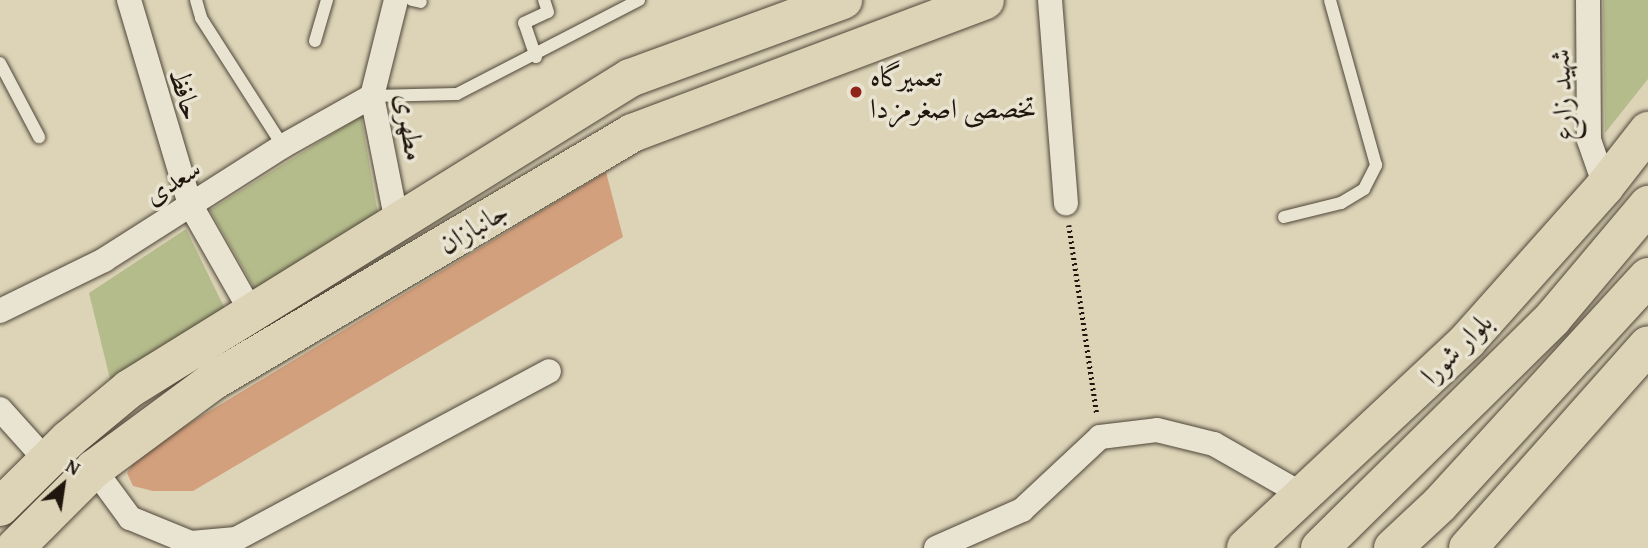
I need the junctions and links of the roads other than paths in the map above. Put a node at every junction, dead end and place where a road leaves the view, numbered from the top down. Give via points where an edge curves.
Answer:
1 (129, 0) edge
2 (196, 0) edge
3 (327, 0) edge
4 (396, 0) edge
5 (544, 0) edge
6 (639, 0) edge
7 (843, 0) edge
8 (985, 0) edge
9 (1049, 0) edge
10 (1331, 0) edge
11 (1588, 0) edge
12 (315, 41) dead end
13 (537, 57) junction
14 (0, 63) edge
15 (372, 96) junction
16 (1648, 131) edge
17 (39, 136) dead end
18 (283, 146) junction
19 (1605, 186) junction
20 (1066, 203) road end
21 (190, 204) junction
22 (1648, 205) edge
23 (1284, 217) dead end
24 (397, 222) junction
25 (355, 248) junction
26 (1648, 277) edge
27 (376, 285) junction
28 (0, 311) edge
29 (253, 313) junction
30 (1648, 345) edge
31 (550, 371) dead end
32 (0, 410) edge
33 (47, 460) junction
34 (94, 469) junction
35 (1303, 495) junction
36 (0, 507) edge
37 (15, 548) edge
38 (936, 548) edge
39 (1246, 548) edge
40 (1320, 548) edge
41 (1393, 548) edge
42 (1468, 548) edge

1 - 21 street, حافظ
2 - 18 lane via 201,18
3 - 12 lane
4 - 15 street, مطهری
5 - 13 lane via 548,12 524,23
6 - 13 lane
7 - 24 main road, جانبازان via 630,78
8 - 27 main road, جانبازان via 632,133
9 - 20 street
10 - 23 lane via 1376,165 1364,189 1341,203
11 - 19 street, شهید زارع via 1589,140
13 - 15 lane via 457,94
14 - 17 lane
15 - 18 street, سعدی
15 - 24 street, مطهری
16 - 19 main road, بلوار شورا
18 - 21 street, سعدی
19 - 35 main road, بلوار شورا via 1468,340
21 - 28 street, سعدی via 104,260
21 - 29 street, حافظ
22 - 40 main road, بلوار شورا via 1553,318
24 - 25 main road, جانبازان
25 - 27 main road via 348,258 350,275 364,285
25 - 29 main road, جانبازان
26 - 41 main road via 1440,504
27 - 34 main road, جانبازان via 213,382
29 - 33 main road, جانبازان via 129,389
30 - 42 main road
31 - 34 street via 236,539 191,543 130,518
32 - 33 street
33 - 36 main road, جانبازان
34 - 37 main road, جانبازان
35 - 38 street via 1214,444 1157,430 1100,437 1022,510
35 - 39 main road, بلوار شورا

